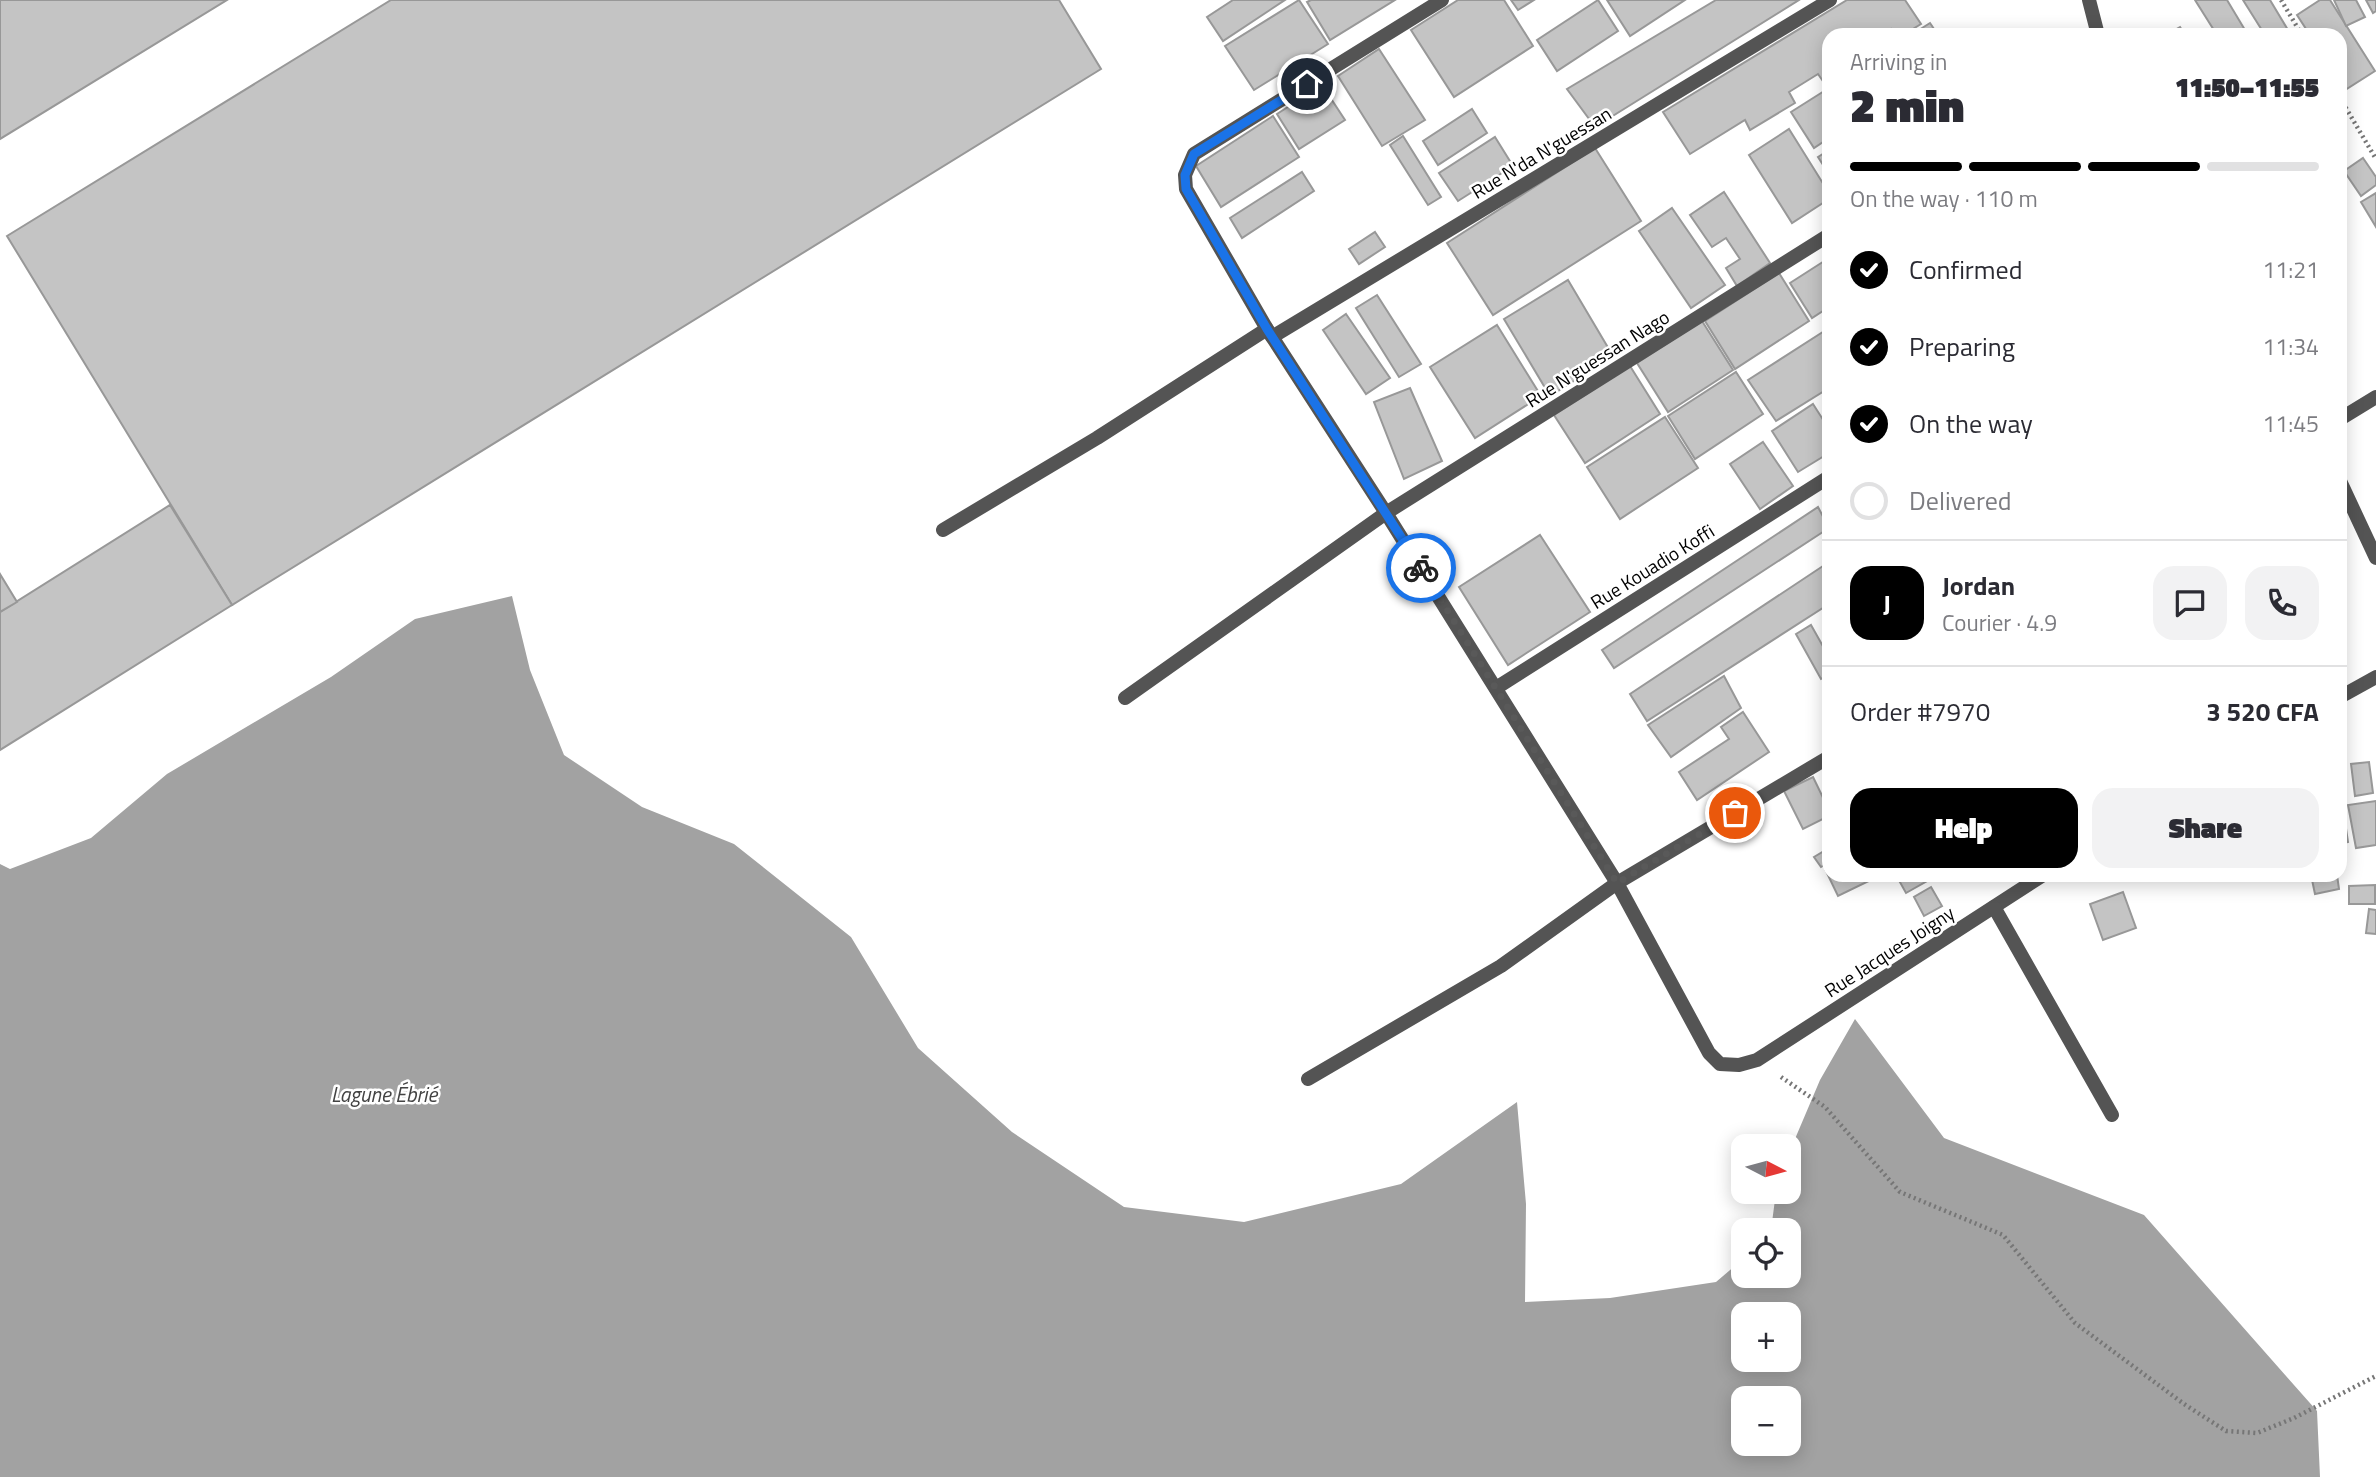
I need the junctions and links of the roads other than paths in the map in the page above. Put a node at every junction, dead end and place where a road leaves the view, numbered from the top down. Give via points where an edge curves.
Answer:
1 (1442, 0) edge
2 (1830, 0) edge
3 (2089, 0) edge
4 (2096, 28) edge
5 (1822, 239) edge
6 (1270, 333) junction
7 (2376, 397) edge
8 (2347, 415) edge
9 (1822, 481) edge
10 (2347, 496) edge
11 (1386, 513) junction
12 (943, 530) dead end
13 (2376, 558) edge
14 (2376, 677) edge
15 (1496, 688) junction
16 (2347, 693) edge
17 (1125, 698) dead end
18 (1822, 761) edge
19 (2032, 882) edge
20 (1617, 883) junction
21 (1994, 907) junction
22 (1308, 1079) dead end
23 (2112, 1115) dead end

1 - 6 street via 1194,154 1185,175 1186,189
2 - 6 street, Rue N'da N'guessan
3 - 4 street
5 - 11 street, Rue N'guessan Nago
6 - 11 street
6 - 12 street, Rue N'da N'guessan
7 - 8 street
9 - 15 street, Rue Kouadio Koffi
10 - 13 street
11 - 15 street
11 - 17 street, Rue N'guessan Nago
14 - 16 street
15 - 20 street
18 - 20 street
19 - 21 street, Rue Jacques Joigny
20 - 21 street, Rue Jacques Joigny via 1709,1053 1720,1064 1757,1060
20 - 22 street via 1501,967
21 - 23 street

